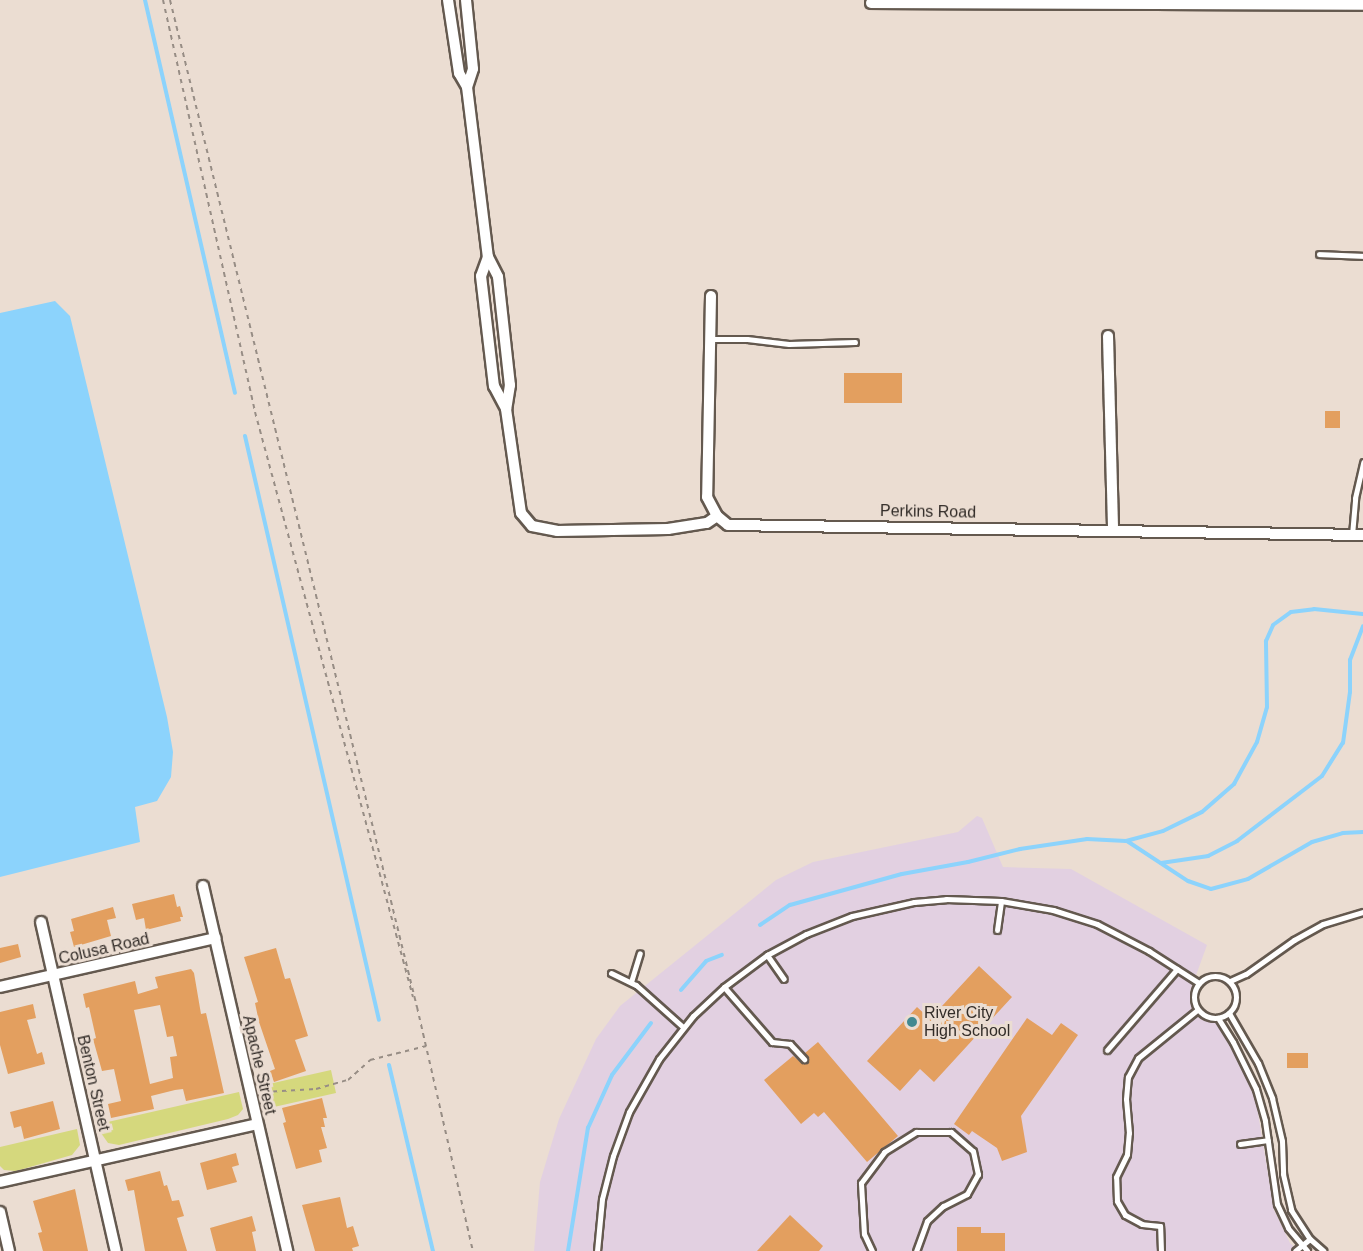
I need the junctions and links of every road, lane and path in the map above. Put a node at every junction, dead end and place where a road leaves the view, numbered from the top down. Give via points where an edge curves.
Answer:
1 (163, 0) edge
2 (170, 0) edge
3 (448, 0) edge
4 (466, 0) edge
5 (871, 3) dead end
6 (1363, 5) edge
7 (467, 87) junction
8 (1319, 254) dead end
9 (1363, 256) edge
10 (488, 257) junction
11 (711, 296) dead end
12 (1108, 336) dead end
13 (710, 339) junction
14 (855, 342) dead end
15 (506, 409) junction
16 (1363, 462) edge
17 (717, 516) junction
18 (1113, 530) junction
19 (1358, 535) edge
20 (203, 886) dead end
21 (1001, 901) junction
22 (1363, 912) edge
23 (41, 922) dead end
24 (997, 930) dead end
25 (215, 938) junction
26 (640, 953) dead end
27 (767, 955) junction
28 (1177, 969) junction
29 (611, 973) dead end
30 (53, 976) junction
31 (784, 979) dead end
32 (1230, 981) junction
33 (631, 982) junction
34 (1199, 983) junction
35 (0, 987) edge
36 (724, 987) junction
37 (1197, 1010) junction
38 (1229, 1013) junction
39 (1218, 1018) junction
40 (683, 1027) junction
41 (426, 1046) junction
42 (1107, 1050) dead end
43 (804, 1059) dead end
44 (250, 1095) junction
45 (257, 1124) junction
46 (1268, 1140) junction
47 (1240, 1144) dead end
48 (96, 1162) junction
49 (0, 1182) edge
50 (0, 1212) edge
51 (1310, 1239) junction
52 (1301, 1246) junction
53 (9, 1251) edge
54 (116, 1251) edge
55 (287, 1251) edge
56 (473, 1251) edge
57 (597, 1251) edge
58 (872, 1251) edge
59 (916, 1251) edge
60 (1161, 1251) edge
61 (1295, 1251) edge
62 (1307, 1251) edge
63 (1324, 1251) edge

1 - 41 path via 255,412
2 - 41 path
3 - 7 street via 459,73
4 - 7 street via 474,69
5 - 6 street
7 - 10 street
8 - 9 lane
10 - 15 street via 498,277 510,385
10 - 15 street via 481,276 494,386
11 - 13 street
12 - 18 street
13 - 14 lane via 789,344
13 - 17 street via 707,497
15 - 17 street via 521,513 532,526 556,531 668,529 707,523
16 - 19 lane via 1355,498
17 - 18 street, Perkins Road via 728,525
18 - 19 street, Perkins Road
20 - 25 street, Apache Street
21 - 24 lane
21 - 27 lane via 946,899 878,908 829,924
21 - 28 lane via 1053,910 1097,924
22 - 32 lane via 1323,924
23 - 30 street, Benton Street
25 - 30 street, Colusa Road
25 - 44 street, Apache Street
26 - 33 lane
27 - 31 lane
27 - 36 lane
28 - 34 lane
28 - 42 lane
29 - 33 lane
30 - 35 street, Colusa Road
30 - 48 street, Benton Street
32 - 34 lane via 1217,975
32 - 38 lane via 1236,1001
33 - 40 lane
34 - 37 lane via 1193,996
36 - 40 lane
36 - 43 lane via 772,1042 790,1044
37 - 39 lane
37 - 60 lane via 1138,1059 1128,1077 1129,1133 1127,1154 1116,1177 1117,1201 1125,1215 1142,1224 1160,1226
38 - 39 lane
38 - 51 lane via 1258,1063 1272,1098 1291,1210
39 - 46 lane via 1256,1089
40 - 57 lane via 645,1082 620,1135 602,1199
41 - 44 path via 370,1060 348,1080 316,1089
41 - 56 path
44 - 45 street, Apache Street
45 - 48 street
45 - 55 street, Apache Street
46 - 47 lane
46 - 52 lane via 1277,1204
48 - 49 street
48 - 54 street, Benton Street
50 - 53 street
51 - 52 lane
51 - 63 lane
52 - 61 lane
52 - 62 lane
58 - 59 lane via 864,1234 861,1183 884,1152 916,1132 951,1132 973,1151 978,1174 967,1194 927,1221

